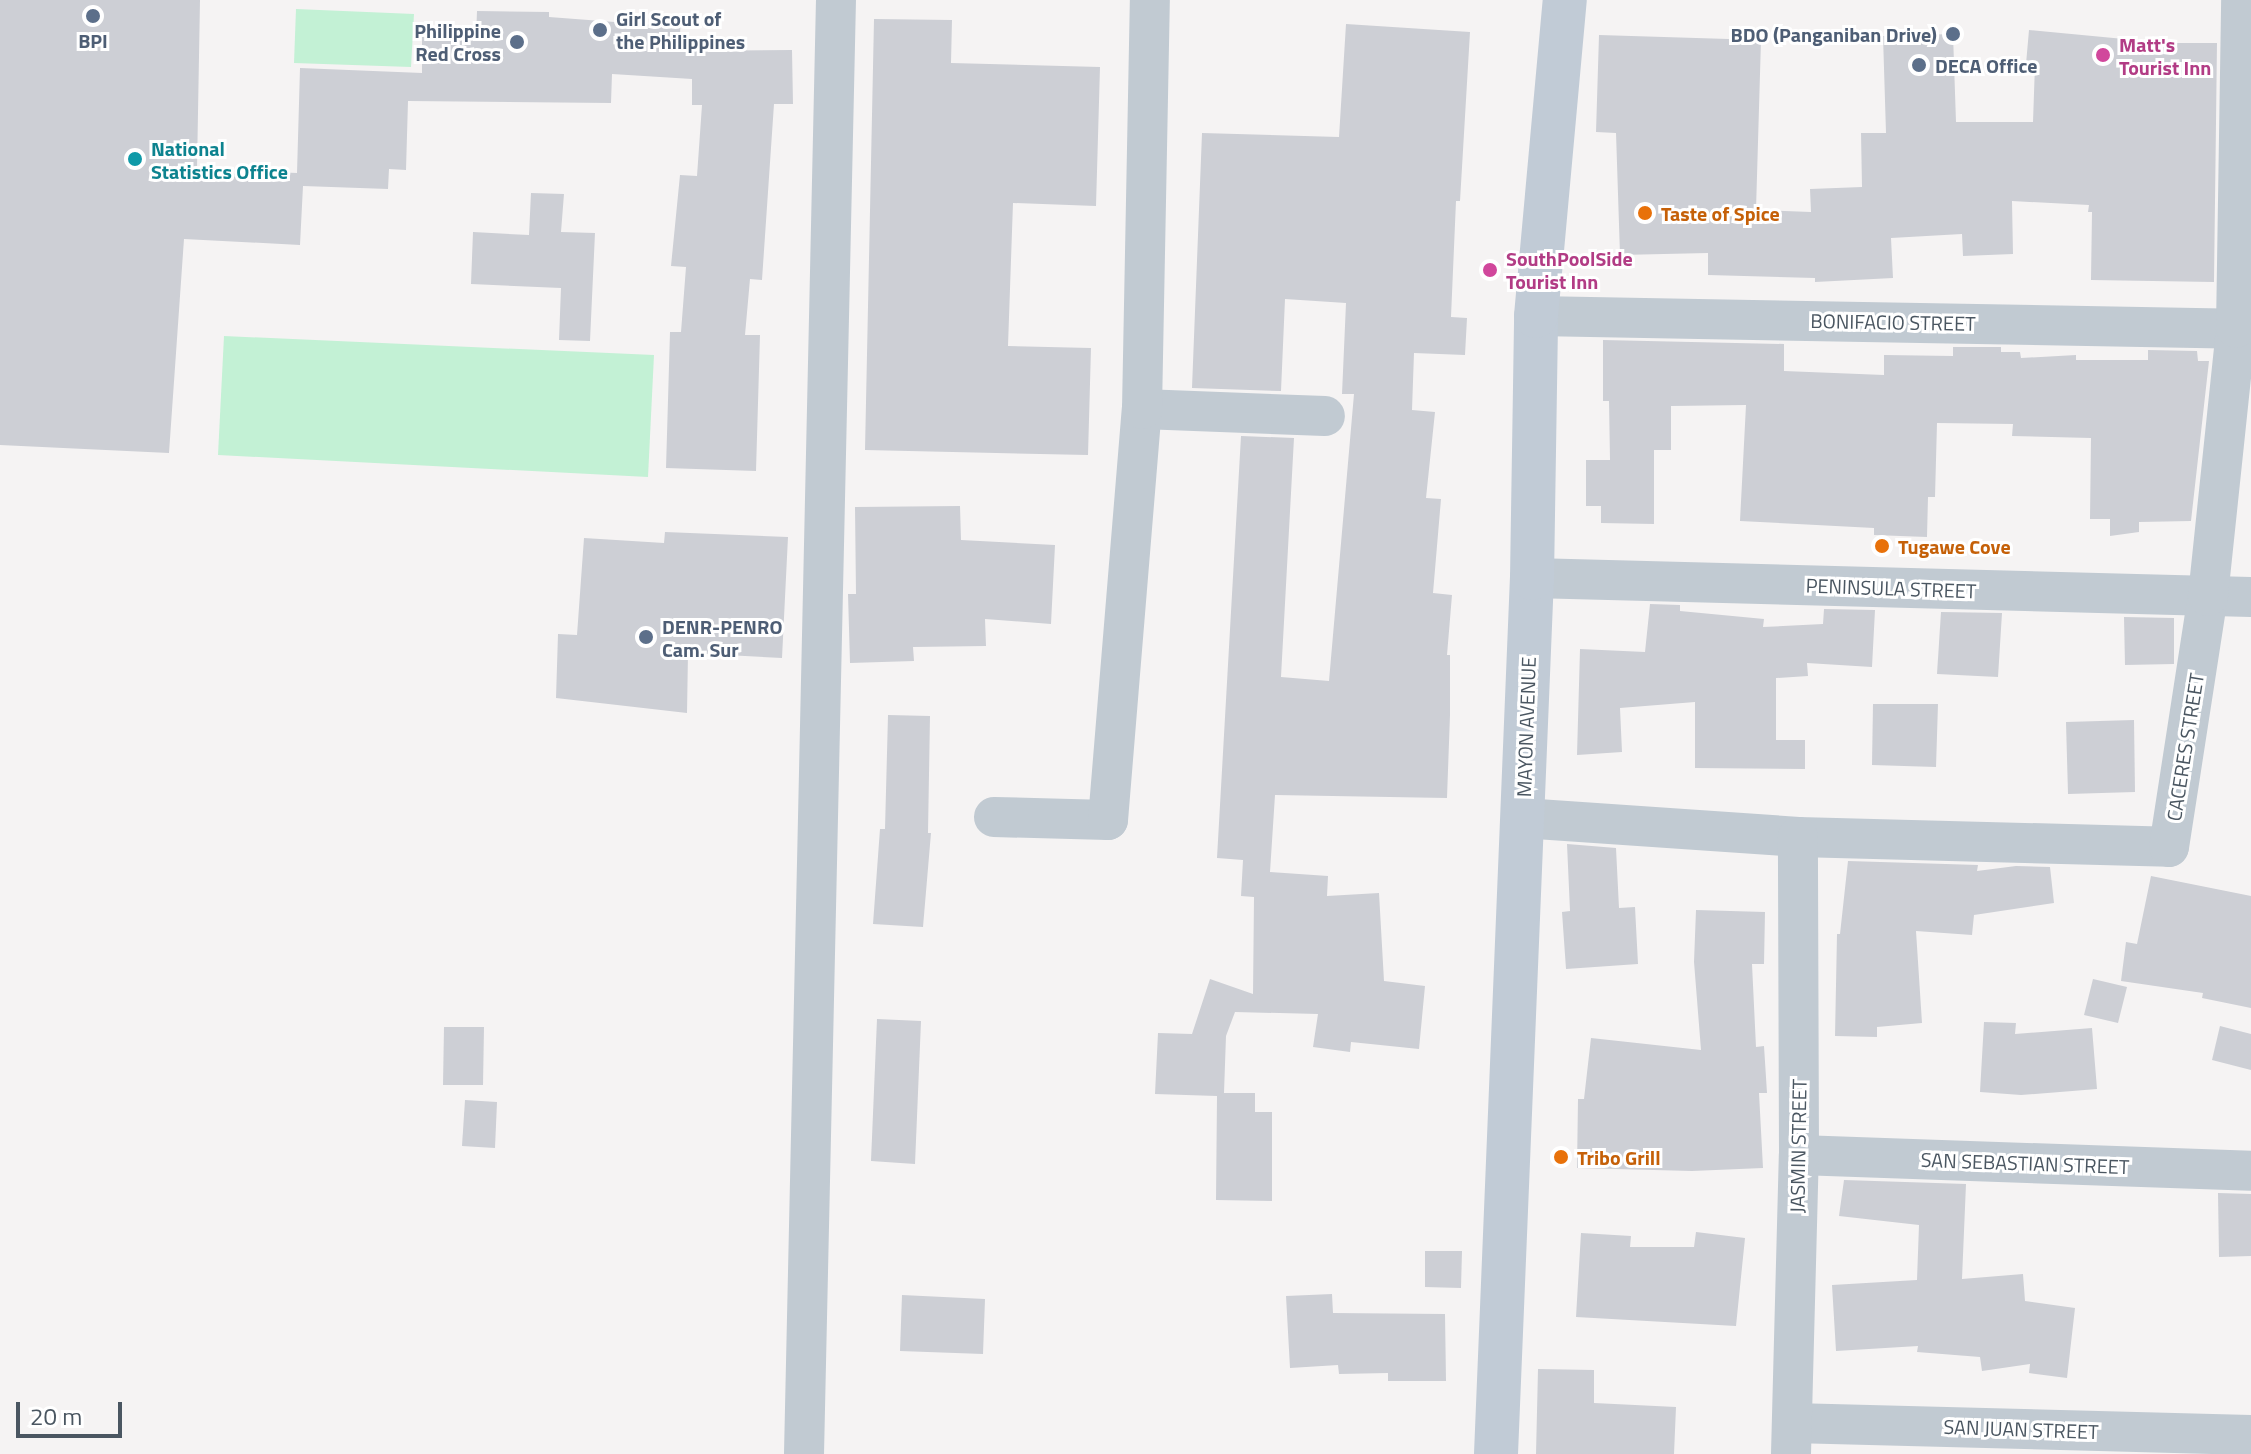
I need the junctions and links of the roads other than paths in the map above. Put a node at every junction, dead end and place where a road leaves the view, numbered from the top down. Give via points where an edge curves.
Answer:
1 (836, 0) edge
2 (1150, 0) edge
3 (1565, 0) edge
4 (2241, 0) edge
5 (1536, 316) junction
6 (2243, 328) edge
7 (1142, 409) junction
8 (1325, 416) dead end
9 (1532, 578) junction
10 (2208, 596) junction
11 (2251, 597) edge
12 (994, 817) dead end
13 (1522, 818) junction
14 (1798, 837) junction
15 (1799, 1155) junction
16 (2251, 1171) edge
17 (2251, 1435) edge
18 (1791, 1438) edge
19 (804, 1454) edge
20 (1496, 1454) edge

1 - 19 street
2 - 7 street
3 - 5 street, MAYON AVENUE
4 - 6 street, CACERES STREET
5 - 6 street, BONIFACIO STREET
5 - 9 street, MAYON AVENUE
6 - 10 street, CACERES STREET
7 - 8 street
7 - 12 street via 1108,820
9 - 10 street, PENINSULA STREET
9 - 13 street, MAYON AVENUE
10 - 11 street, PENINSULA STREET
10 - 14 street, CACERES STREET via 2169,847
13 - 14 street, CACERES STREET
13 - 20 street, MAYON AVENUE
14 - 15 street, JASMIN STREET
15 - 16 street, SAN SEBASTIAN STREET
15 - 18 street, JASMIN STREET
17 - 18 street, SAN JUAN STREET

